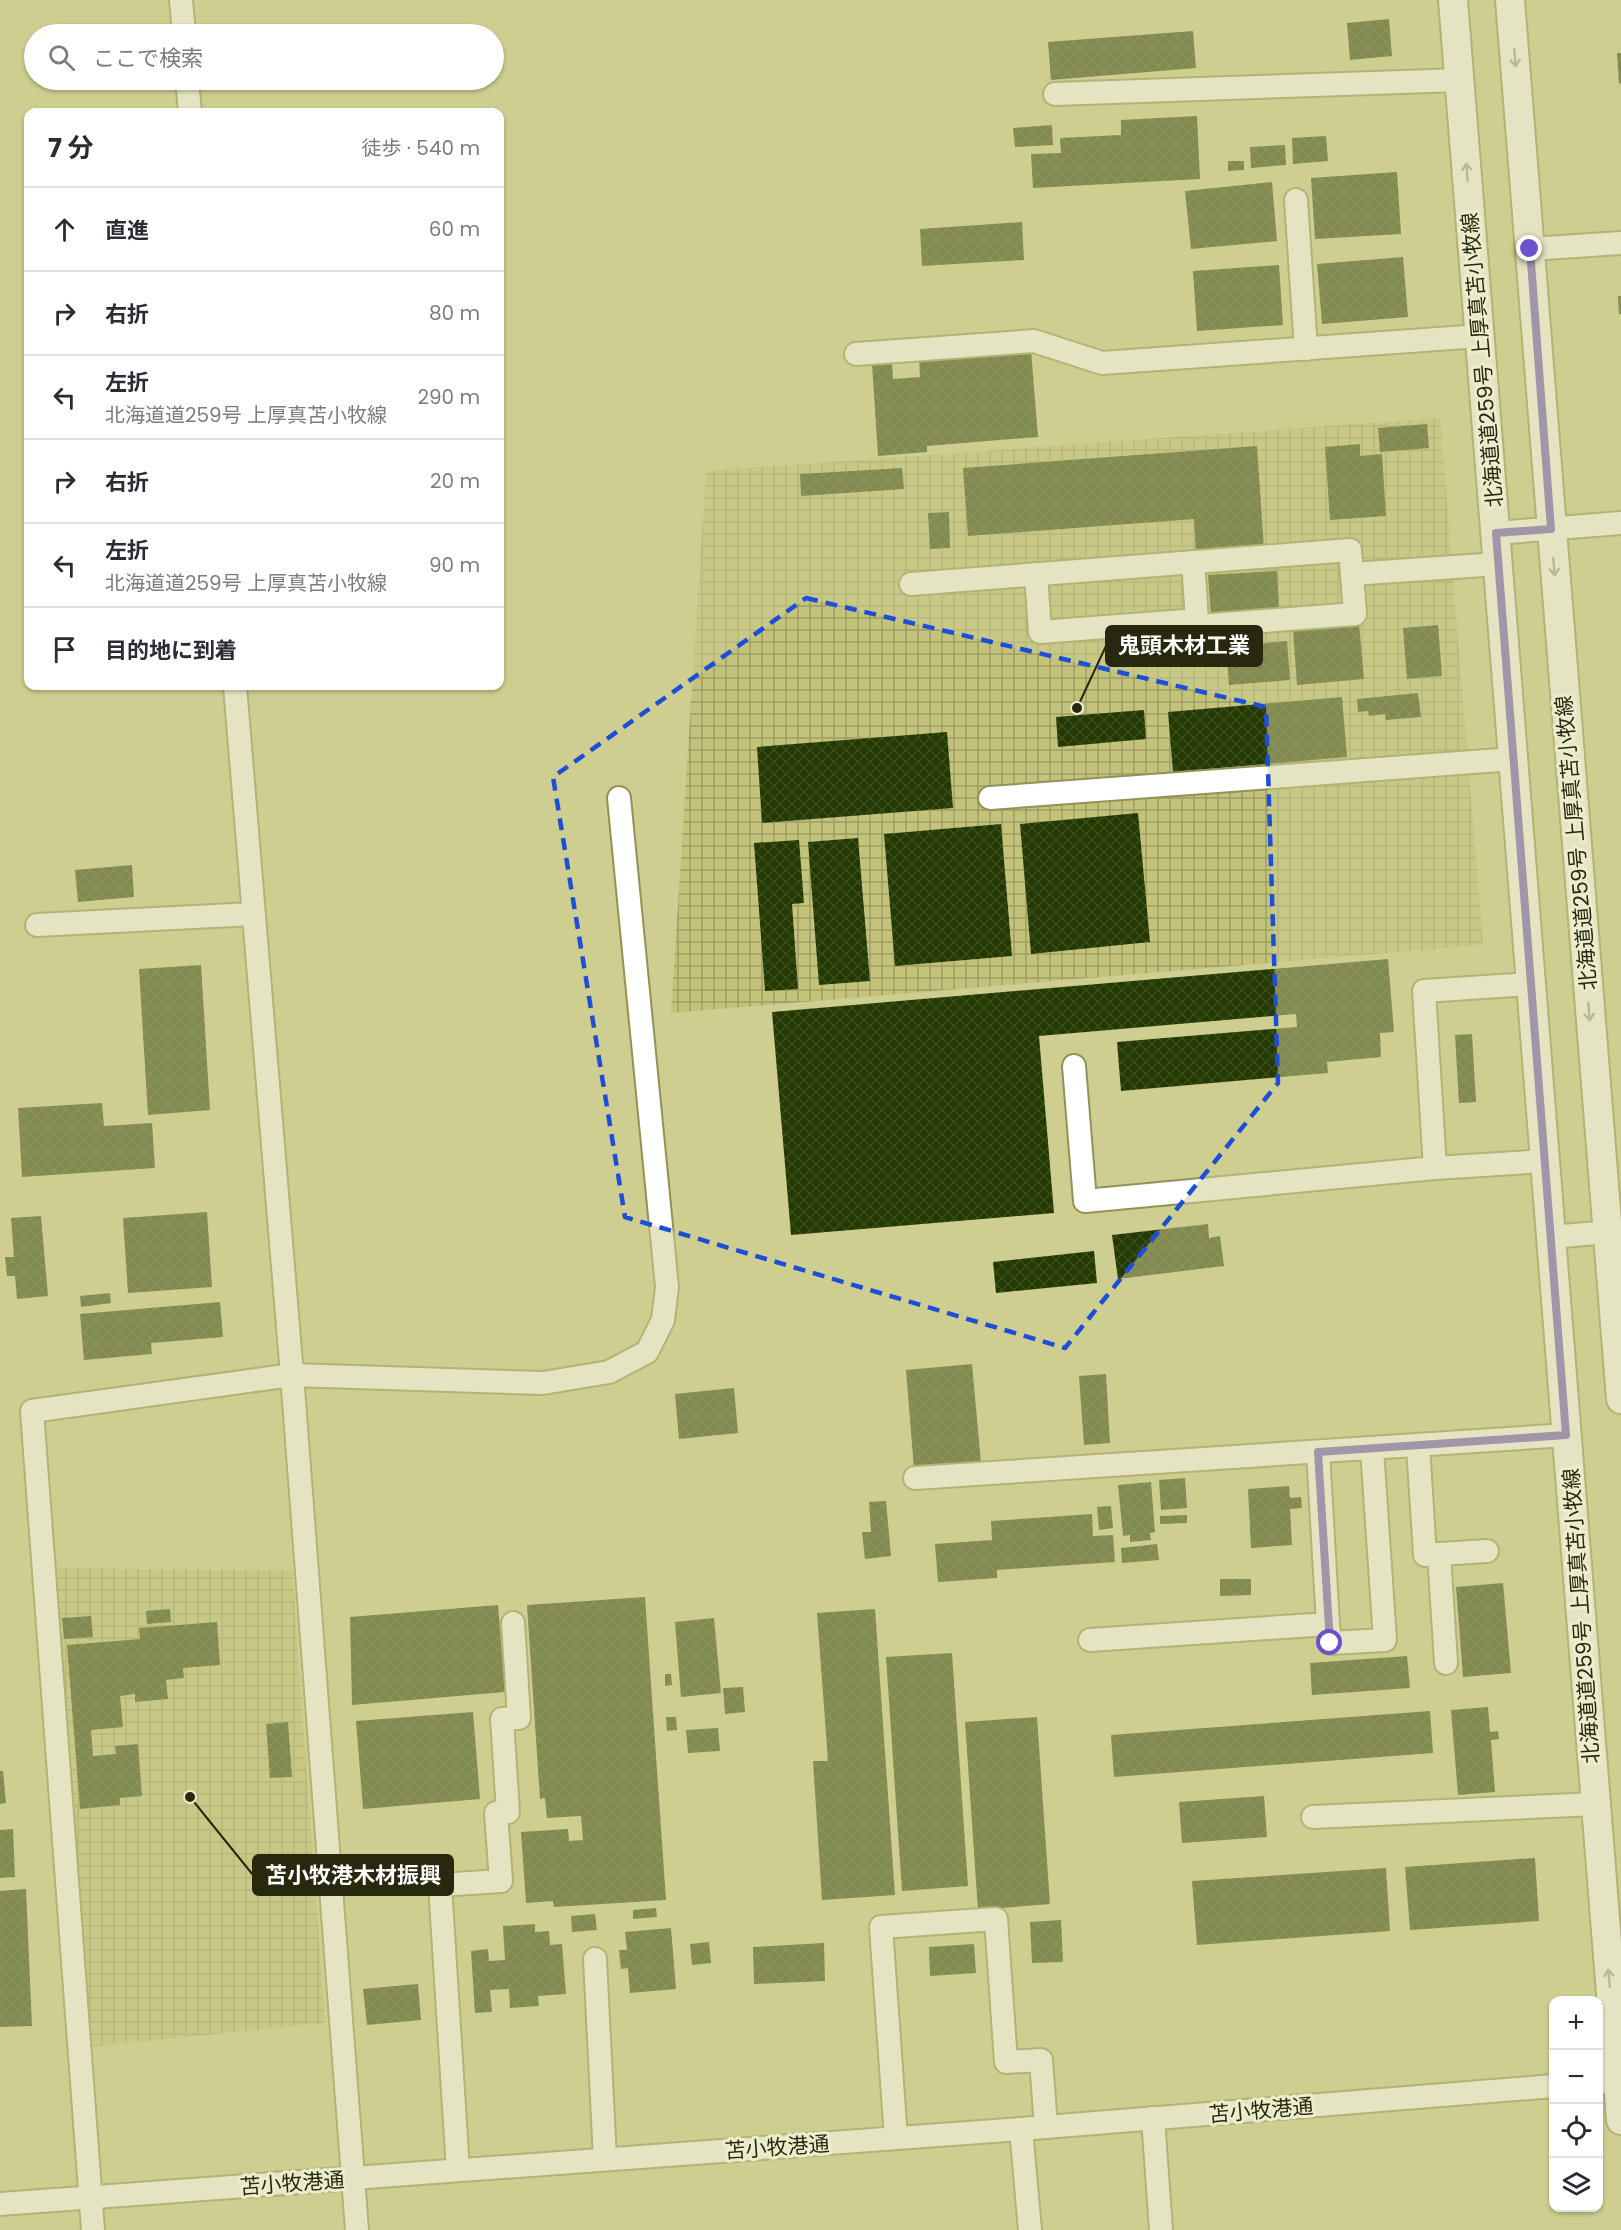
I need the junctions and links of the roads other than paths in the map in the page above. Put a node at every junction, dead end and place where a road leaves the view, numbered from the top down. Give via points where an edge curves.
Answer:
1 (181, 0) edge
2 (1453, 0) edge
3 (1510, 0) edge
4 (183, 24) edge
5 (1460, 80) junction
6 (188, 90) edge
7 (1055, 94) dead end
8 (190, 108) edge
9 (1296, 200) dead end
10 (1621, 243) edge
11 (1530, 249) junction
12 (1480, 336) junction
13 (1306, 349) junction
14 (856, 354) dead end
15 (1621, 523) edge
16 (1551, 529) junction
17 (1496, 533) junction
18 (1193, 562) junction
19 (1498, 564) junction
20 (1036, 574) junction
21 (1352, 574) junction
22 (911, 584) dead end
23 (1197, 620) junction
24 (235, 690) edge
25 (1513, 759) junction
26 (619, 798) dead end
27 (990, 798) dead end
28 (253, 914) junction
29 (37, 925) dead end
30 (1531, 984) junction
31 (1074, 1066) dead end
32 (1545, 1161) junction
33 (1435, 1168) junction
34 (1614, 1232) edge
35 (1551, 1237) junction
36 (292, 1375) junction
37 (1621, 1399) edge
38 (1566, 1435) junction
39 (1418, 1446) junction
40 (1372, 1449) junction
41 (1318, 1452) junction
42 (915, 1478) dead end
43 (1487, 1551) dead end
44 (1439, 1554) junction
45 (513, 1623) dead end
46 (1328, 1624) junction
47 (1090, 1640) dead end
48 (1446, 1663) dead end
49 (1595, 1804) junction
50 (1313, 1817) dead end
51 (595, 1959) dead end
52 (1615, 2081) edge
53 (1549, 2086) edge
54 (1153, 2118) junction
55 (1621, 2120) edge
56 (1046, 2127) junction
57 (1021, 2129) junction
58 (896, 2138) junction
59 (605, 2159) junction
60 (458, 2170) junction
61 (353, 2178) junction
62 (90, 2197) junction
63 (0, 2204) edge
64 (93, 2230) edge
65 (357, 2230) edge
66 (1030, 2230) edge
67 (1161, 2230) edge

1 - 4 street
2 - 5 main road, 北海道道259号 上厚真苫小牧線
3 -> 11 main road, 北海道道259号 上厚真苫小牧線
5 - 7 street
12 -> 5 main road, 北海道道259号 上厚真苫小牧線
6 - 8 street
9 - 13 street
10 - 11 street
11 - 16 main road, 北海道道259号 上厚真苫小牧線
12 - 13 street
12 - 17 main road, 北海道道259号 上厚真苫小牧線
13 - 14 street via 1102,363 1034,341
15 - 16 street
16 - 17 street
16 -> 34 main road, 北海道道259号 上厚真苫小牧線
17 - 19 main road, 北海道道259号 上厚真苫小牧線
18 - 20 street
18 - 21 street via 1350,550
18 - 23 street
19 - 21 street
19 - 25 main road, 北海道道259号 上厚真苫小牧線
20 - 22 street
20 - 23 street via 1040,632
21 - 23 street via 1355,614 1198,626
24 - 28 street
25 - 27 street
25 - 30 main road, 北海道道259号 上厚真苫小牧線
26 - 36 street via 667,1287 663,1320 647,1352 609,1372 543,1383
28 - 29 street
28 - 36 street
30 - 32 main road, 北海道道259号 上厚真苫小牧線
30 - 33 street via 1424,991
31 - 33 street via 1085,1200
32 - 33 street
32 - 35 main road, 北海道道259号 上厚真苫小牧線
34 - 35 street
34 - 37 main road, 北海道道259号 上厚真苫小牧線
35 - 38 main road, 北海道道259号 上厚真苫小牧線
36 - 61 street
36 - 62 street via 32,1411
38 - 39 street
38 - 49 main road, 北海道道259号 上厚真苫小牧線
39 - 40 street
39 - 44 street via 1425,1555
40 - 41 street
40 - 46 street via 1385,1640 1330,1643
41 - 42 street
41 - 46 street
43 - 44 street
44 - 48 street
45 - 60 street via 519,1718 502,1719 508,1812 496,1813 501,1881 440,1885
46 - 47 street
49 - 50 street
52 -> 49 main road, 北海道道259号 上厚真苫小牧線
51 - 59 street
52 - 55 main road, 北海道道259号 上厚真苫小牧線
53 - 54 street, 苫小牧港通
54 - 56 street, 苫小牧港通
54 - 67 street
56 - 57 street, 苫小牧港通
56 - 58 street via 1041,2060 1006,2062 996,1919 881,1927
57 - 58 street, 苫小牧港通
57 - 66 street
58 - 59 street, 苫小牧港通
59 - 60 street, 苫小牧港通
60 - 61 street, 苫小牧港通
61 - 62 street, 苫小牧港通
61 - 65 street
62 - 63 street, 苫小牧港通
62 - 64 street

